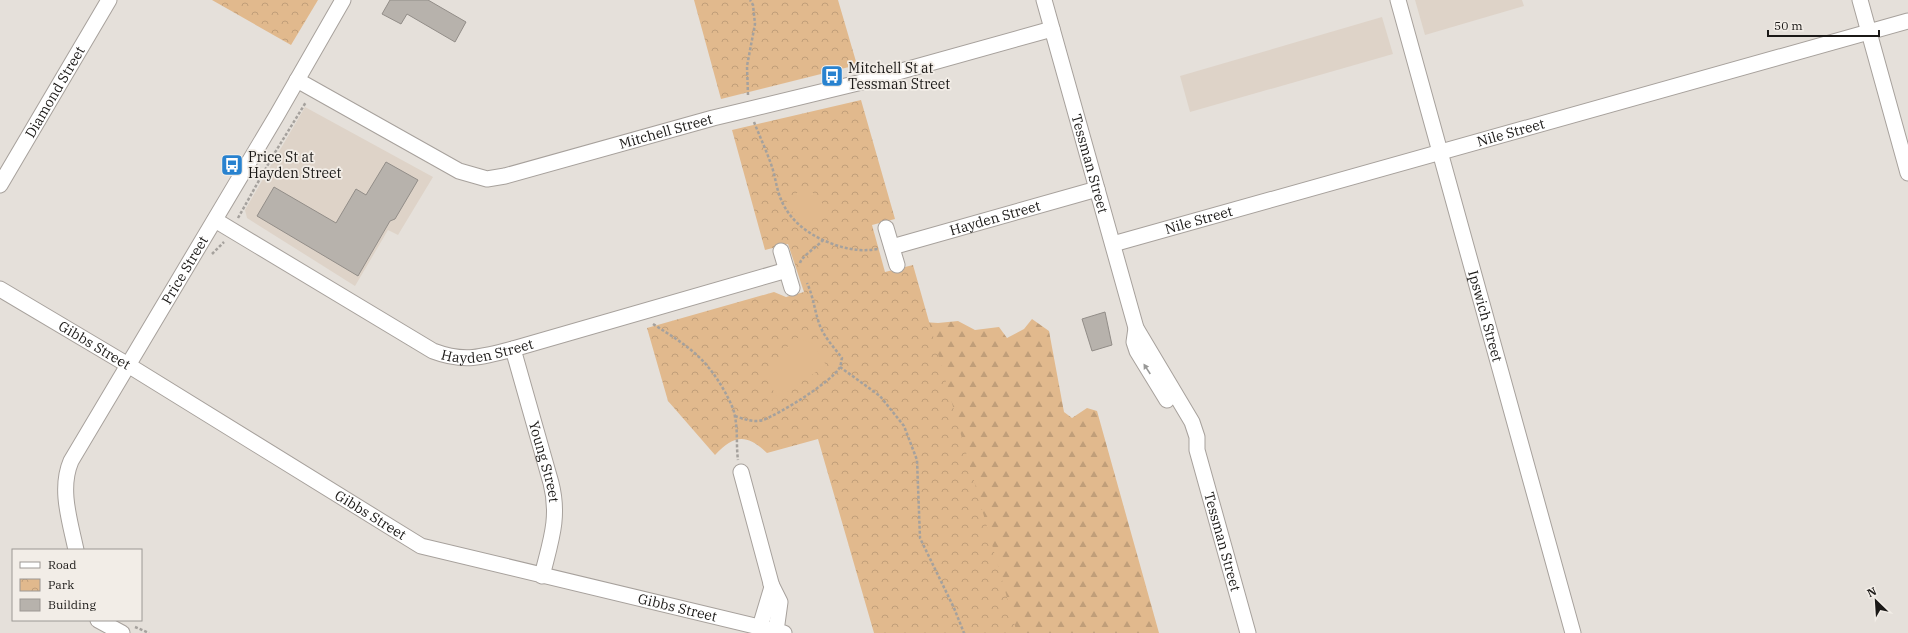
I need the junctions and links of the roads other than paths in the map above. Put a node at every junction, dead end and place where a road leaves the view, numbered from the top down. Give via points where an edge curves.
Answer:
1 (109, 0) edge
2 (343, 0) edge
3 (1044, 0) edge
4 (1398, 0) edge
5 (1860, 0) edge
6 (1908, 20) edge
7 (1052, 29) junction
8 (1869, 31) junction
9 (297, 80) junction
10 (1440, 152) junction
11 (1908, 173) edge
12 (0, 185) edge
13 (1097, 189) junction
14 (215, 220) junction
15 (886, 228) dead end
16 (1113, 244) junction
17 (892, 248) junction
18 (781, 251) dead end
19 (897, 265) dead end
20 (794, 270) junction
21 (792, 288) dead end
22 (0, 289) edge
23 (513, 349) junction
24 (128, 365) junction
25 (741, 472) road end
26 (76, 549) edge
27 (542, 576) junction
28 (771, 583) junction
29 (100, 621) edge
30 (760, 627) junction
31 (780, 632) edge
32 (122, 633) edge
33 (1248, 633) edge
34 (1573, 633) edge

1 - 12 street, Diamond Street
2 - 9 street, Price Street
3 - 7 street, Tessman Street
4 - 10 street, Ipswich Street
5 - 8 street
6 - 8 street, Nile Street
7 - 9 street, Mitchell Street via 862,82 713,118 491,178 478,178 459,171
7 - 13 street, Tessman Street
8 - 10 street, Nile Street
8 - 11 street
9 - 14 street, Price Street
10 - 16 street, Nile Street
10 - 34 street, Ipswich Street
13 - 16 street, Tessman Street
13 - 17 street, Hayden Street
14 - 23 street, Hayden Street via 433,351 467,359
14 - 24 street, Price Street
15 - 17 street
16 - 33 street, Tessman Street via 1136,328 1192,422 1197,437 1197,450
17 - 19 street
18 - 20 street
20 - 21 street
20 - 23 street, Hayden Street
22 - 24 street, Gibbs Street
23 - 27 street, Young Street via 555,499 554,524
24 - 26 street, Price Street via 67,470 65,492
24 - 27 street, Gibbs Street via 421,546
25 - 28 street
27 - 30 street, Gibbs Street
28 - 30 street via 772,590
28 - 31 street via 780,602
29 - 32 street
30 - 31 street, Gibbs Street

